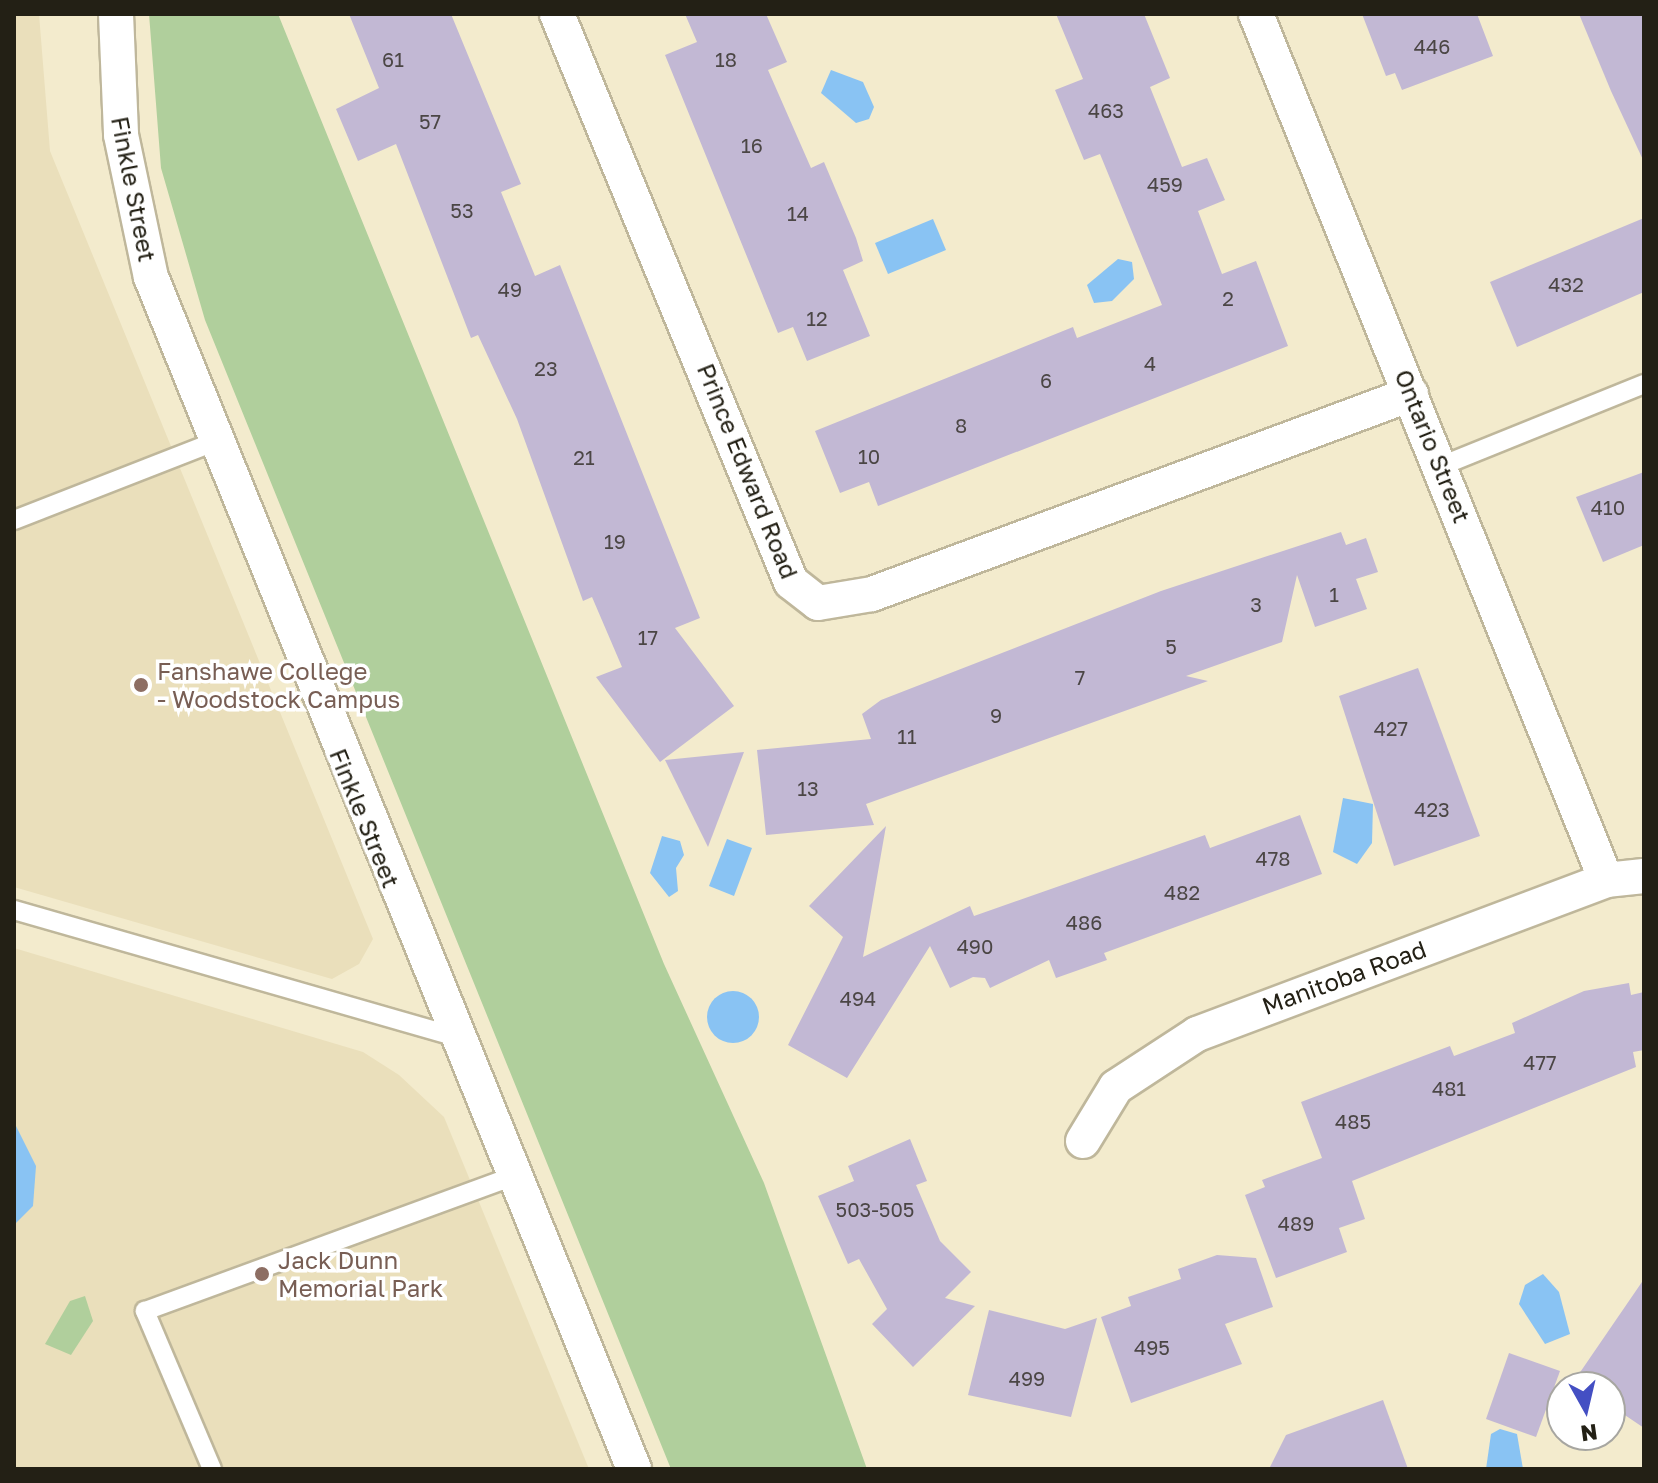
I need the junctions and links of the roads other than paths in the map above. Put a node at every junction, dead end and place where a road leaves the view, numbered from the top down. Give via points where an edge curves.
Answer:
1 (116, 14) edge
2 (557, 14) edge
3 (1256, 14) edge
4 (1644, 384) edge
5 (1411, 394) junction
6 (214, 442) junction
7 (1441, 466) junction
8 (14, 520) edge
9 (1644, 876) edge
10 (1606, 880) junction
11 (14, 910) edge
12 (457, 1037) junction
13 (1083, 1141) dead end
14 (512, 1177) junction
15 (212, 1469) edge
16 (634, 1469) edge

1 - 6 street, Finkle Street via 121,135 137,230
2 - 5 street, Prince Edward Road via 791,582 818,603 872,594
3 - 5 street, Ontario Street
4 - 7 lane
5 - 7 street, Ontario Street
6 - 8 lane
6 - 12 street, Finkle Street
7 - 10 street, Ontario Street
9 - 10 street, Manitoba Road
10 - 13 street, Manitoba Road via 1197,1034 1116,1087
11 - 12 lane
12 - 14 street, Finkle Street
14 - 15 lane via 145,1311
14 - 16 street, Finkle Street

